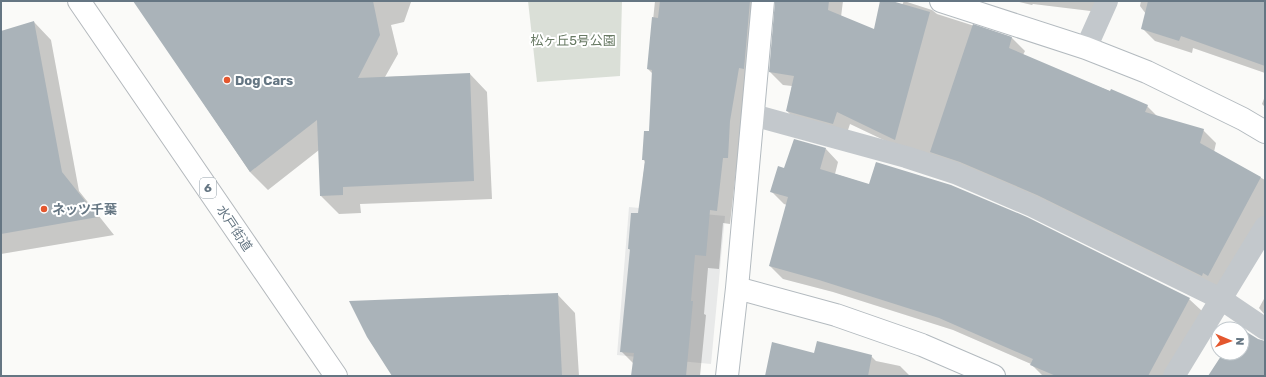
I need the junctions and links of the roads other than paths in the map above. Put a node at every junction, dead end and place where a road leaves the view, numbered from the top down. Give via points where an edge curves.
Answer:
1 (79, 1) edge
2 (763, 1) edge
3 (942, 1) edge
4 (1107, 1) edge
5 (1086, 48) junction
6 (753, 115) junction
7 (1265, 132) edge
8 (1265, 227) edge
9 (737, 288) junction
10 (1221, 299) junction
11 (1265, 329) edge
12 (336, 376) edge
13 (728, 376) edge
14 (994, 376) edge
15 (1174, 376) edge

1 - 12 main road, 水戸街道 / 6
2 - 6 main road
3 - 5 main road
4 - 5 street
5 - 7 main road via 1146,72
6 - 9 main road
6 - 10 street via 955,173 1032,206
8 - 10 street
9 - 13 main road
9 - 14 main road via 836,315 922,346
10 - 11 street
10 - 15 street

